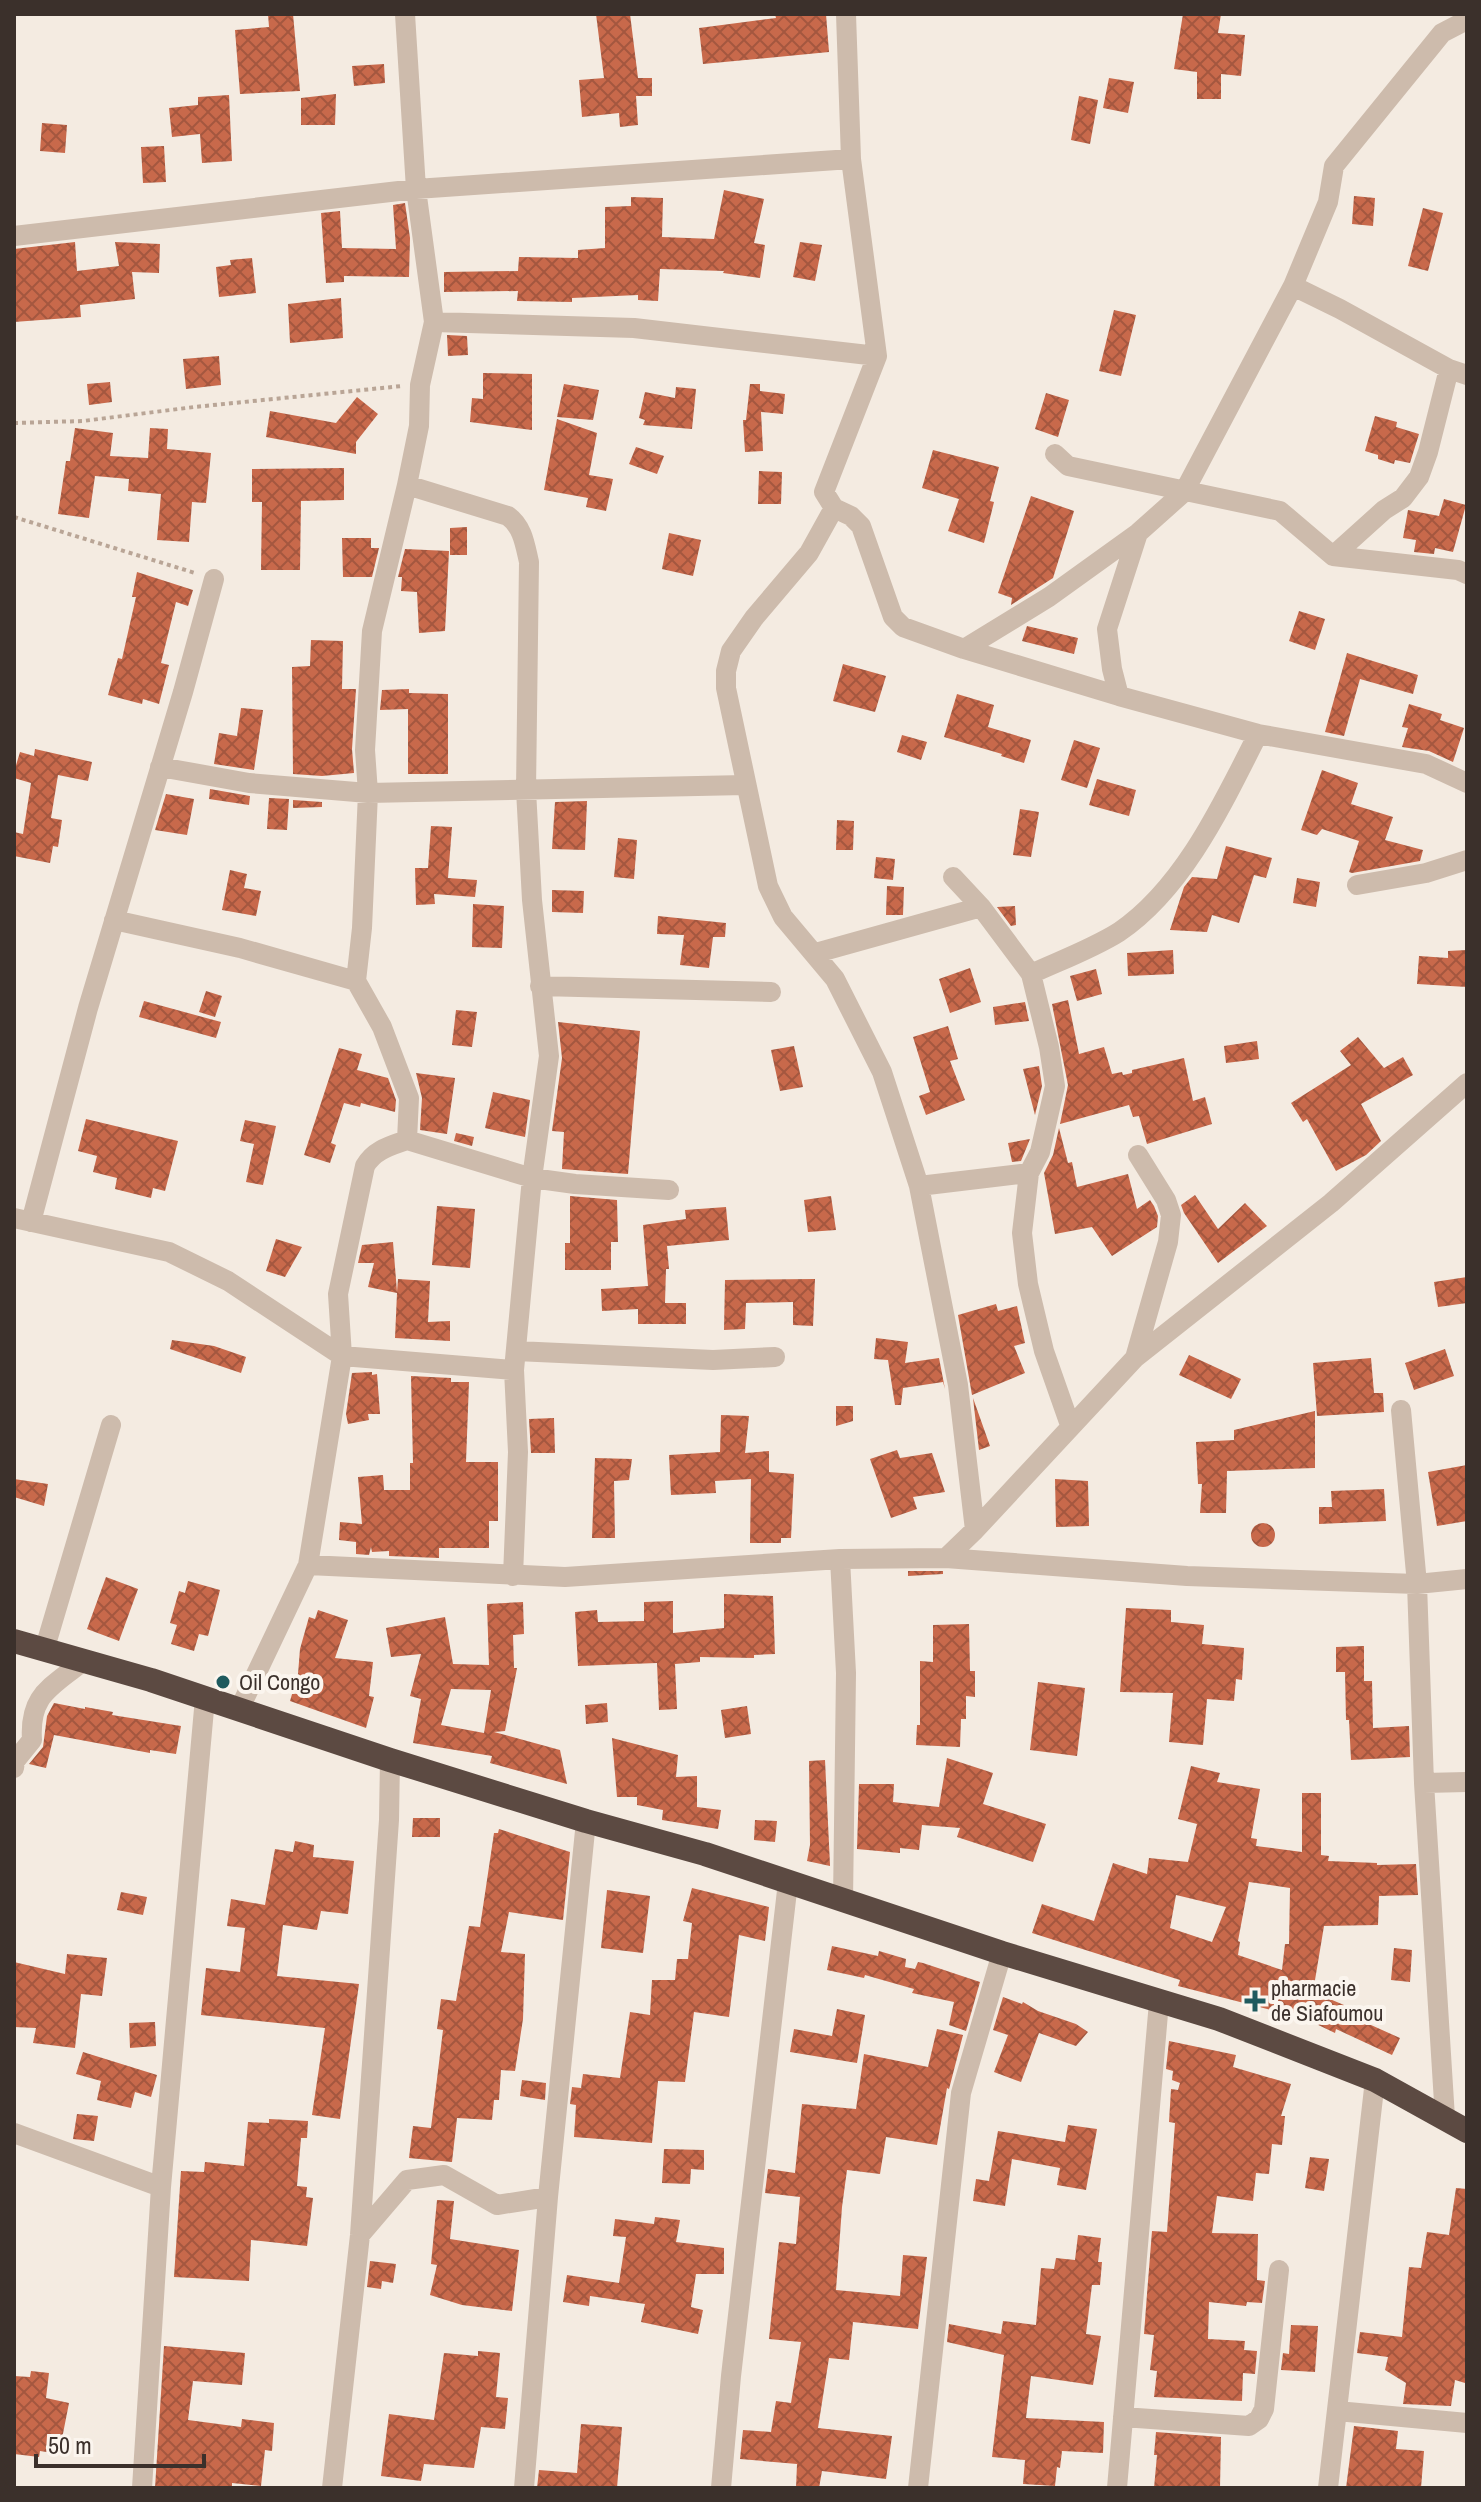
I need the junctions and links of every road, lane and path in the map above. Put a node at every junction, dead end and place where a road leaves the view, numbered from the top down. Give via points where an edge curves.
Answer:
1 (405, 14) edge
2 (846, 14) edge
3 (1467, 20) edge
4 (851, 159) junction
5 (416, 189) junction
6 (14, 236) edge
7 (1293, 286) junction
8 (434, 322) junction
9 (877, 356) junction
10 (1458, 372) edge
11 (420, 385) junction
12 (14, 423) edge
13 (1055, 454) dead end
14 (407, 485) junction
15 (1184, 492) junction
16 (834, 508) junction
17 (14, 517) edge
18 (1138, 533) junction
19 (1333, 556) junction
20 (1467, 574) edge
21 (214, 579) joint
22 (964, 649) junction
23 (1119, 696) junction
24 (1258, 734) junction
25 (160, 767) junction
26 (1467, 783) edge
27 (745, 785) junction
28 (526, 790) junction
29 (368, 793) junction
30 (1467, 860) edge
31 (953, 877) dead end
32 (1357, 885) dead end
33 (981, 907) junction
34 (114, 920) junction
35 (816, 953) junction
36 (1031, 974) junction
37 (356, 981) junction
38 (540, 986) junction
39 (771, 992) dead end
40 (1467, 1083) edge
41 (407, 1140) junction
42 (1138, 1155) dead end
43 (1029, 1173) junction
44 (532, 1178) junction
45 (919, 1186) junction
46 (669, 1190) dead end
47 (22, 1220) edge
48 (342, 1356) junction
49 (775, 1357) dead end
50 (1135, 1358) junction
51 (515, 1360) junction
52 (1401, 1410) dead end
53 (111, 1425) dead end
54 (1070, 1425) junction
55 (975, 1530) junction
56 (946, 1558) junction
57 (840, 1559) junction
58 (308, 1565) junction
59 (513, 1576) junction
60 (1467, 1579) edge
61 (1417, 1584) junction
62 (14, 1641) edge
63 (44, 1651) junction
64 (83, 1661) junction
65 (205, 1698) junction
66 (239, 1710) junction
67 (390, 1760) junction
68 (14, 1768) edge
69 (1467, 1782) edge
70 (1424, 1783) junction
71 (586, 1821) junction
72 (788, 1882) junction
73 (843, 1901) junction
74 (1002, 1953) junction
75 (1159, 2002) junction
76 (1375, 2080) junction
77 (1445, 2118) junction
78 (1467, 2131) edge
79 (14, 2133) edge
80 (161, 2187) junction
81 (548, 2197) junction
82 (360, 2235) junction
83 (1279, 2270) dead end
84 (1337, 2411) junction
85 (1123, 2417) junction
86 (1467, 2423) edge
87 (142, 2488) edge
88 (332, 2488) edge
89 (524, 2488) edge
90 (721, 2488) edge
91 (918, 2488) edge
92 (1117, 2488) edge
93 (1328, 2488) edge

1 - 5 street
2 - 4 street
3 - 7 street via 1442,33 1334,166 1328,202
4 - 5 street
4 - 9 street
5 - 6 street
5 - 8 street
7 - 10 street
7 - 15 street
8 - 9 street via 634,328
8 - 11 street
9 - 16 street via 824,492
10 - 19 street via 1419,477 1403,498
11 - 12 path via 83,421
11 - 14 street via 419,426
13 - 15 street via 1068,466
14 - 28 street via 508,516 521,531 529,562
14 - 29 street via 372,631 365,750
15 - 18 street
15 - 19 street via 1280,511
16 - 22 street via 861,526 893,617 903,627
16 - 27 street via 809,553 731,651 726,688
17 - 21 path
18 - 22 street
18 - 23 street via 1107,629
19 - 20 street
21 - 25 street
22 - 23 street
23 - 24 street
24 - 26 street via 1408,759
24 - 36 street via 1219,810 1163,894 1116,934
25 - 29 street via 249,783
25 - 34 street
27 - 28 street
27 - 35 street via 768,886 783,917
28 - 29 street
28 - 38 street
29 - 37 street
30 - 32 street
31 - 33 street
33 - 35 street
33 - 36 street
34 - 37 street
34 - 47 street
35 - 45 street via 835,979 882,1072
36 - 43 street via 1055,1086 1040,1152
37 - 41 street via 382,1027 409,1098
38 - 39 street
38 - 44 street via 549,1056
40 - 50 street via 1331,1203
41 - 44 street
41 - 48 street via 382,1149 365,1166 338,1294
42 - 50 street via 1171,1215
43 - 45 street
43 - 54 street via 1022,1233 1028,1284
44 - 46 street
44 - 51 street
45 - 55 street via 958,1385
47 - 48 street via 169,1252 228,1281
48 - 51 street
48 - 58 street
49 - 51 street
50 - 54 street
51 - 59 street
52 - 61 street
53 - 63 street
54 - 55 street
55 - 56 street
56 - 57 street
56 - 61 street via 1187,1576
57 - 59 street via 615,1576
57 - 73 street via 846,1673
58 - 59 street
58 - 66 street
60 - 61 street
61 - 70 street
62 - 63 highway
63 - 64 highway
64 - 65 highway
64 - 68 street via 38,1700 30,1717 32,1740
65 - 66 highway
65 - 80 street
66 - 67 highway
67 - 71 highway
67 - 82 street
69 - 70 street
70 - 77 street
71 - 72 highway
71 - 81 street
72 - 73 highway
72 - 90 street
73 - 74 highway
74 - 75 highway
74 - 91 street via 961,2093
75 - 76 highway via 1219,2019
75 - 85 street
76 - 77 highway
76 - 84 street
77 - 78 highway
79 - 80 street
80 - 87 street
81 - 82 street via 497,2205 444,2175 407,2180
81 - 89 street
82 - 88 street
83 - 85 street via 1259,2419 1249,2426
84 - 86 street
84 - 93 street
85 - 92 street

